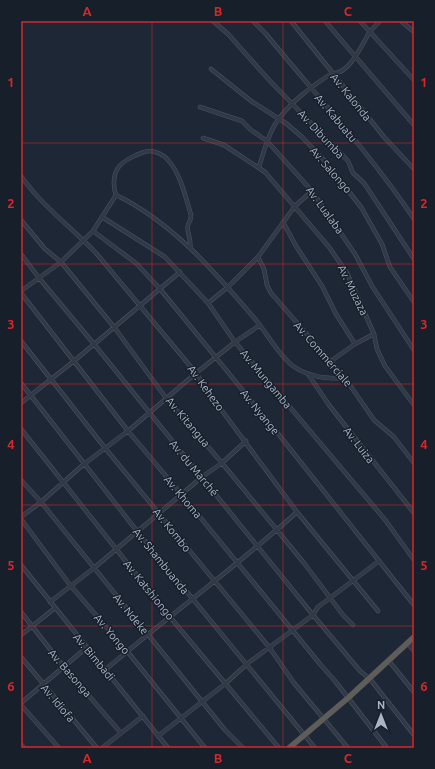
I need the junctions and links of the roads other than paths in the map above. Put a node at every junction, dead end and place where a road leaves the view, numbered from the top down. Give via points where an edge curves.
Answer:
1 (213, 21) edge
2 (253, 21) edge
3 (291, 21) edge
4 (325, 21) edge
5 (360, 21) edge
6 (380, 21) edge
7 (402, 21) edge
8 (370, 31) junction
9 (414, 32) edge
10 (355, 57) junction
11 (211, 69) dead end
12 (332, 73) junction
13 (414, 80) edge
14 (311, 88) junction
15 (293, 104) junction
16 (200, 107) dead end
17 (279, 119) junction
18 (414, 125) edge
19 (203, 138) dead end
20 (267, 141) junction
21 (259, 167) junction
22 (414, 169) edge
23 (21, 176) edge
24 (312, 191) junction
25 (116, 194) junction
26 (295, 206) junction
27 (102, 217) junction
28 (414, 219) edge
29 (21, 220) edge
30 (283, 222) junction
31 (93, 231) junction
32 (83, 239) junction
33 (190, 248) junction
34 (21, 254) edge
35 (258, 257) junction
36 (414, 259) edge
37 (61, 262) junction
38 (180, 272) junction
39 (39, 278) junction
40 (228, 287) junction
41 (160, 289) junction
42 (21, 292) edge
43 (414, 302) edge
44 (208, 303) junction
45 (139, 306) junction
46 (260, 325) junction
47 (114, 327) junction
48 (374, 334) junction
49 (21, 341) edge
50 (235, 342) junction
51 (94, 344) junction
52 (355, 344) junction
53 (414, 350) edge
54 (216, 358) junction
55 (74, 361) junction
56 (331, 361) junction
57 (196, 373) junction
58 (308, 374) junction
59 (345, 378) junction
60 (51, 379) junction
61 (21, 383) edge
62 (31, 395) junction
63 (166, 398) junction
64 (21, 403) edge
65 (414, 405) edge
66 (148, 413) junction
67 (21, 429) edge
68 (128, 431) junction
69 (246, 441) junction
70 (105, 448) junction
71 (222, 463) junction
72 (414, 463) edge
73 (84, 464) junction
74 (202, 477) junction
75 (21, 480) edge
76 (63, 482) junction
77 (182, 495) junction
78 (41, 502) junction
79 (298, 512) junction
80 (414, 513) edge
81 (159, 514) junction
82 (21, 518) edge
83 (276, 530) junction
84 (137, 531) junction
85 (258, 546) junction
86 (116, 549) junction
87 (414, 560) edge
88 (379, 561) junction
89 (237, 562) junction
90 (21, 565) edge
91 (94, 568) junction
92 (353, 580) junction
93 (214, 581) junction
94 (70, 586) junction
95 (192, 598) junction
96 (329, 598) junction
97 (50, 602) junction
98 (414, 605) edge
99 (55, 608) junction
100 (378, 611) dead end
101 (21, 612) edge
102 (313, 615) junction
103 (170, 617) junction
104 (353, 625) dead end
105 (33, 627) junction
106 (292, 630) junction
107 (21, 635) edge
108 (148, 635) junction
109 (414, 637) edge
110 (407, 643) junction
111 (269, 647) junction
112 (86, 648) junction
113 (414, 651) edge
114 (127, 652) junction
115 (21, 656) edge
116 (389, 662) junction
117 (247, 664) junction
118 (64, 668) junction
119 (105, 670) junction
120 (370, 679) junction
121 (43, 684) junction
122 (225, 684) junction
123 (414, 692) edge
124 (348, 698) junction
125 (203, 701) junction
126 (21, 704) edge
127 (143, 716) junction
128 (180, 718) junction
129 (324, 718) junction
130 (121, 733) junction
131 (305, 734) junction
132 (414, 735) edge
133 (158, 736) junction
134 (21, 744) edge
135 (24, 748) edge
136 (59, 748) edge
137 (97, 748) edge
138 (102, 748) edge
139 (168, 748) edge
140 (205, 748) edge
141 (243, 748) edge
142 (279, 748) edge
143 (289, 748) edge
144 (315, 748) edge
145 (348, 748) edge
146 (387, 748) edge

1 - 15 street, Av. Dibumba
2 - 14 street, Av. Kabuatu
3 - 12 street, Av. Kalonda
4 - 10 street
5 - 8 street
6 - 8 street
7 - 9 street
8 - 10 street
8 - 13 street
10 - 12 street via 342,71
10 - 18 street
11 - 17 street, Av. Salongo via 251,101
12 - 14 street
12 - 22 street, Av. Kalonda via 384,137
14 - 15 street
14 - 28 street, Av. Kabuatu via 364,151
15 - 17 street
15 - 36 street, Av. Dibumba via 348,161 353,173 364,184
16 - 20 street, Av. Lualaba via 242,121
17 - 20 street
17 - 43 street, Av. Salongo via 302,137 323,159 361,207 382,245 390,267
19 - 21 street, Av. Muzaza via 224,144
20 - 21 street
20 - 24 street, Av. Lualaba
21 - 26 street, Av. Muzaza
23 - 32 street, Av. Kehezo via 41,202
24 - 26 street
24 - 53 street, Av. Lualaba via 355,254 372,286
25 - 27 street
25 - 33 street via 148,213
25 - 33 street via 113,188 115,172 121,164 152,151 168,159 179,178 191,215 188,226
26 - 30 street
26 - 48 street, Av. Muzaza via 347,273
27 - 31 street
27 - 38 street, Av. Mungamba via 165,257
29 - 37 street, Av. Kitangua via 45,249
30 - 35 street
30 - 52 street
31 - 32 street
31 - 41 street, Av. Nyange via 137,264
32 - 37 street
32 - 45 street, Av. Kehezo
33 - 40 street
34 - 39 street, Av. du Marché
35 - 40 street
35 - 56 street, Av. Commerciale via 271,293
37 - 39 street
37 - 47 street, Av. Kitangua
38 - 41 street
38 - 44 street, Av. Mungamba
39 - 42 street
39 - 51 street, Av. du Marché
40 - 44 street
40 - 46 street
41 - 45 street
41 - 54 street, Av. Nyange
42 - 55 street, Av. Khoma
44 - 50 street, Av. Mungamba
45 - 47 street
45 - 57 street, Av. Kehezo
46 - 50 street
46 - 58 street via 285,358
47 - 51 street
47 - 63 street, Av. Kitangua
48 - 52 street
48 - 65 street, Av. Muzaza via 377,350 385,366
49 - 60 street, Av. Kombo
50 - 54 street
50 - 87 street, Av. Mungamba via 386,521
51 - 55 street
51 - 66 street, Av. du Marché
52 - 56 street
54 - 57 street
54 - 88 street, Av. Nyange
55 - 60 street
55 - 68 street, Av. Khoma
56 - 59 street, Av. Commerciale
57 - 63 street
57 - 69 street, Av. Kehezo
58 - 59 street via 331,379
58 - 80 street, Av. Luiza via 334,412
59 - 72 street, Av. Commerciale via 374,420 394,437
60 - 62 street
60 - 70 street, Av. Kombo
61 - 62 street, Av. Shambuanda
62 - 64 street
62 - 73 street, Av. Shambuanda
63 - 66 street
63 - 71 street, Av. Kitangua
66 - 68 street
66 - 74 street, Av. du Marché
67 - 76 street, Av. Katshiongo
68 - 70 street
68 - 77 street, Av. Khoma
69 - 71 street
69 - 79 street, Av. Kehezo
70 - 73 street
70 - 81 street, Av. Kombo
71 - 74 street
71 - 83 street, Av. Kitangua
73 - 76 street
73 - 84 street, Av. Shambuanda
74 - 77 street
74 - 85 street, Av. du Marché
75 - 78 street, Av. Ndeke
76 - 78 street
76 - 86 street, Av. Katshiongo
77 - 81 street
77 - 89 street, Av. Khoma
78 - 82 street
78 - 91 street, Av. Ndeke
79 - 83 street
79 - 92 street, Av. Kehezo
81 - 84 street
81 - 93 street, Av. Kombo
82 - 94 street, Av. Yongo
83 - 85 street
83 - 96 street, Av. Kitangua
84 - 86 street
84 - 95 street, Av. Shambuanda
85 - 89 street
85 - 102 street, Av. du Marché
86 - 91 street
86 - 103 street, Av. Katshiongo
88 - 92 street
88 - 98 street, Av. Nyange
89 - 93 street
89 - 106 street, Av. Khoma
90 - 97 street, Av. Bimbadi
91 - 94 street
91 - 108 street, Av. Ndeke
92 - 96 street
92 - 100 street, Av. Kehezo
93 - 95 street
93 - 111 street, Av. Kombo
94 - 97 street
94 - 114 street, Av. Yongo
95 - 103 street
95 - 117 street, Av. Shambuanda
96 - 102 street
96 - 104 street, Av. Kitangua
97 - 99 street, Av. Bimbadi
99 - 105 street
99 - 112 street, Av. Bimbadi
101 - 105 street, Av. Basonga
102 - 106 street
102 - 120 street, Av. du Marché via 360,671
103 - 108 street
103 - 122 street, Av. Katshiongo
105 - 107 street
105 - 118 street, Av. Basonga
106 - 111 street
106 - 124 street, Av. Khoma
108 - 114 street
108 - 125 street, Av. Ndeke
109 - 110 highway
110 - 113 street
110 - 116 highway
111 - 117 street
111 - 129 street, Av. Kombo via 294,684
112 - 118 street
112 - 119 street, Av. Bimbadi
114 - 119 street
114 - 128 street, Av. Yongo
115 - 121 street, Av. Idiofa
116 - 120 highway
116 - 123 street
117 - 122 street
117 - 131 street, Av. Shambuanda
118 - 121 street
118 - 130 street, Av. Basonga
119 - 127 street, Av. Bimbadi
120 - 124 highway
120 - 132 street, Av. du Marché
121 - 126 street
121 - 137 street, Av. Idiofa
122 - 125 street
122 - 142 street, Av. Katshiongo
124 - 129 highway
124 - 146 street, Av. Khoma
125 - 128 street
125 - 141 street, Av. Ndeke via 225,730
126 - 136 street
127 - 130 street
127 - 133 street, Av. Bimbadi
128 - 133 street
128 - 140 street, Av. Yongo
129 - 131 highway
129 - 145 street, Av. Kombo
130 - 138 street
131 - 143 highway
131 - 144 street, Av. Shambuanda
133 - 139 street, Av. Bimbadi
134 - 135 street

